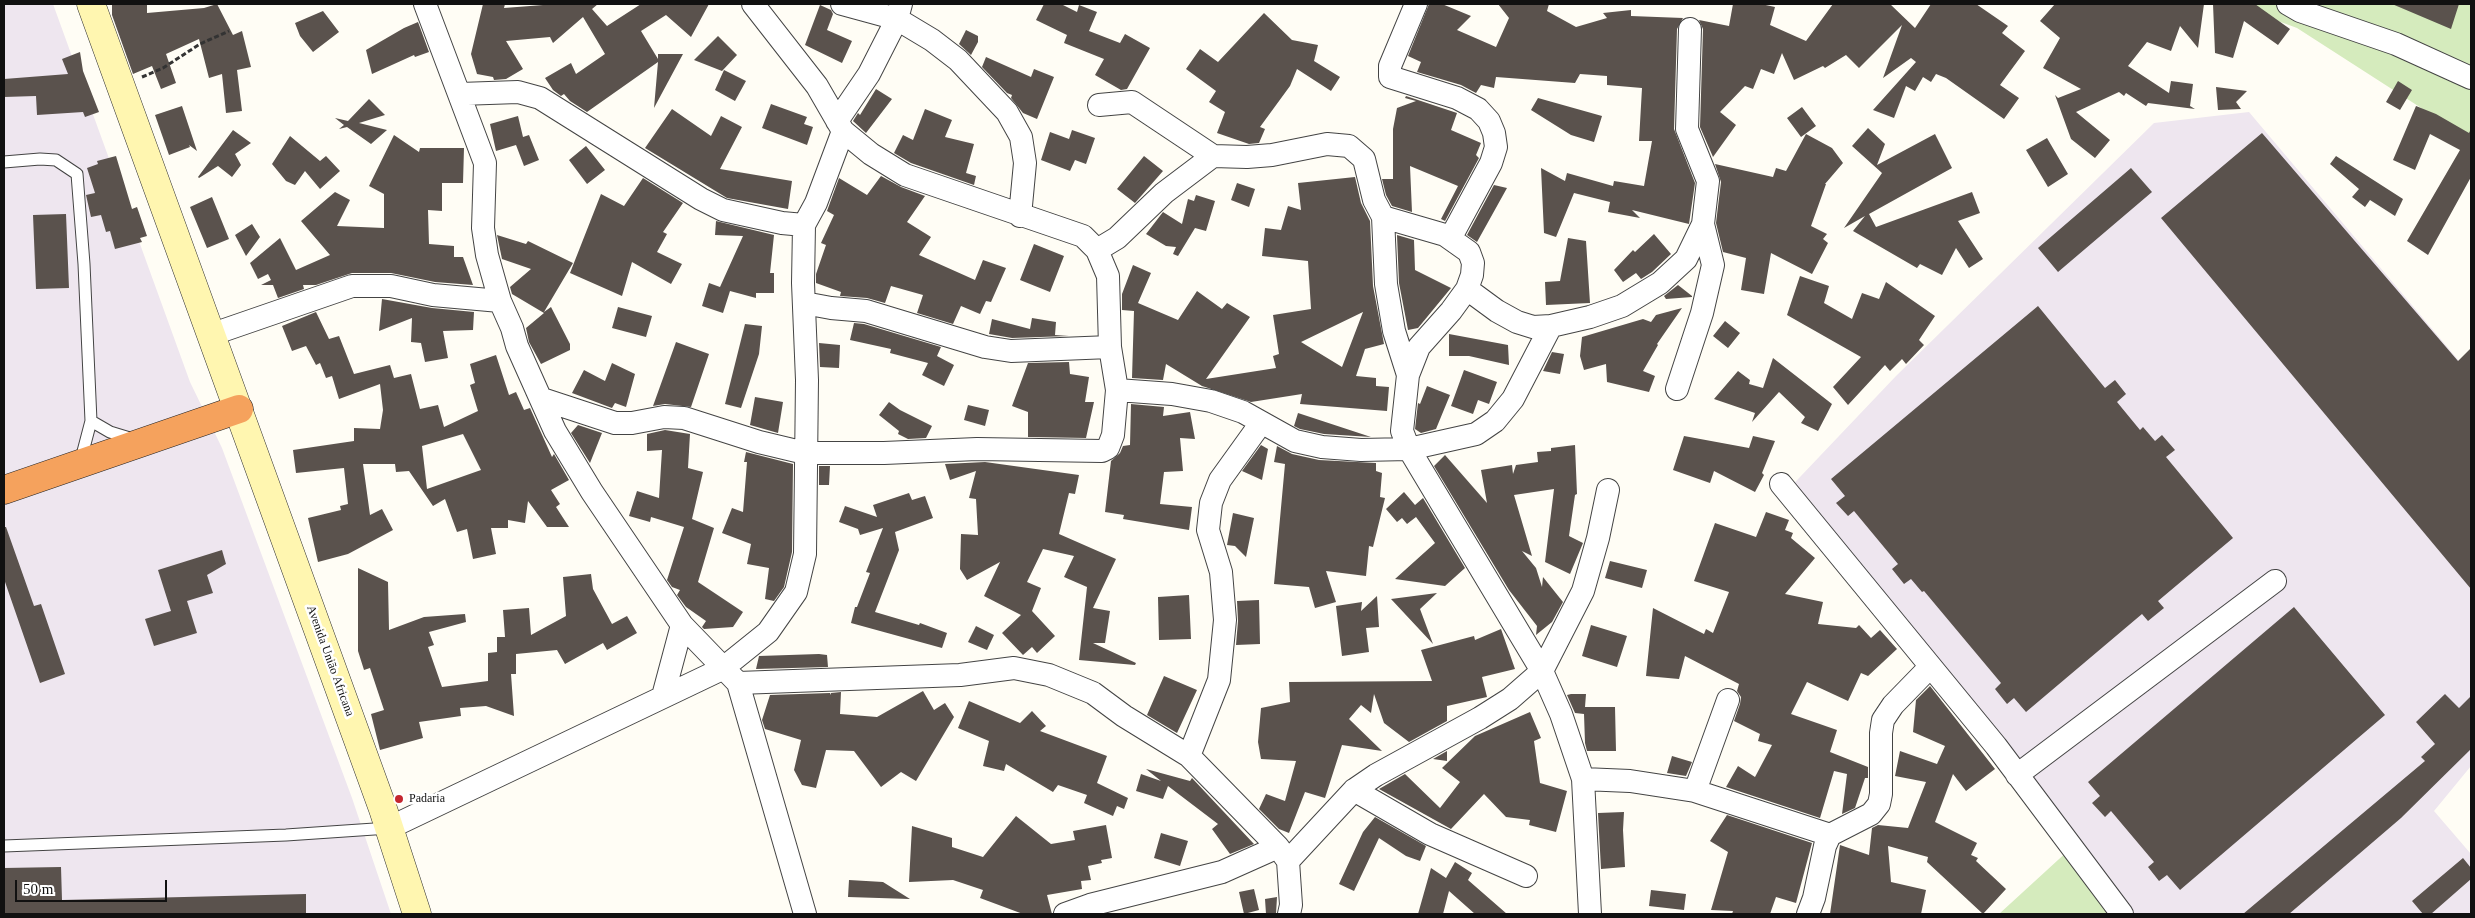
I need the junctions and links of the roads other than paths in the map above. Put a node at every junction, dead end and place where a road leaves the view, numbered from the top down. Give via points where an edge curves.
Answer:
1 (91, 4) edge
2 (425, 4) edge
3 (753, 4) edge
4 (842, 4) edge
5 (1416, 4) edge
6 (2288, 4) edge
7 (899, 12) edge
8 (1690, 29) dead end
9 (2471, 78) edge
10 (460, 94) junction
11 (1099, 104) dead end
12 (840, 126) junction
13 (1213, 156) junction
14 (4, 162) edge
15 (1020, 216) junction
16 (1383, 217) junction
17 (1703, 224) junction
18 (804, 225) junction
19 (1451, 238) junction
20 (1097, 250) junction
21 (1467, 289) junction
22 (500, 301) junction
23 (804, 303) junction
24 (1552, 326) junction
25 (210, 334) junction
26 (1110, 347) junction
27 (1408, 375) junction
28 (1677, 389) dead end
29 (1117, 390) junction
30 (542, 399) junction
31 (239, 409) junction
32 (91, 421) junction
33 (1261, 423) junction
34 (143, 442) junction
35 (1409, 449) junction
36 (805, 453) junction
37 (80, 463) junction
38 (1781, 484) dead end
39 (4, 490) edge
40 (1608, 490) dead end
41 (2275, 581) dead end
42 (682, 626) junction
43 (1930, 667) junction
44 (1542, 671) junction
45 (730, 676) junction
46 (663, 696) junction
47 (1728, 700) dead end
48 (1189, 756) junction
49 (2017, 775) junction
50 (1583, 780) junction
51 (1354, 790) junction
52 (1695, 791) junction
53 (389, 828) junction
54 (1830, 835) junction
55 (4, 846) edge
56 (1283, 854) junction
57 (1526, 876) dead end
58 (417, 914) edge
59 (805, 914) edge
60 (1065, 914) edge
61 (1289, 914) edge
62 (1590, 914) edge
63 (1808, 914) edge
64 (2122, 914) edge

1 - 25 main road, Avenida União Africana
2 - 10 street
3 - 12 street via 817,86
4 - 7 street
5 - 19 street via 1390,66 1390,77 1457,98 1478,110 1489,121 1494,133 1496,147 1491,163
6 - 9 street via 2396,44
7 - 12 street
7 - 15 street via 958,60 1008,112 1021,137 1025,163
8 - 17 street via 1687,129 1708,181
10 - 18 street via 518,92 540,98 619,146 682,190 723,210
10 - 22 street via 485,163 483,228
11 - 13 street via 1132,102
12 - 15 street via 871,154 905,175
12 - 18 street via 816,203
13 - 16 street via 1246,157 1327,144 1349,146 1364,159 1374,200
13 - 20 street via 1164,193 1117,238
14 - 32 lane via 56,160 77,174
15 - 20 street via 1083,236
16 - 19 street
16 - 27 street via 1386,284 1394,331
17 - 24 street via 1686,259 1660,283 1622,306
17 - 28 street via 1713,266 1702,313
18 - 23 street
19 - 21 street via 1470,252 1473,263
20 - 26 street via 1108,276
21 - 24 street via 1517,322 1533,327
21 - 27 street via 1419,347
22 - 25 street via 433,295 390,286 352,286
22 - 30 street
23 - 26 street via 866,311 985,347 1011,350
23 - 36 street
24 - 35 street via 1514,400 1495,421 1476,434
25 - 31 main road, Avenida União Africana
26 - 29 street
27 - 35 street via 1402,431
29 - 33 street via 1211,401 1243,412
29 - 36 street via 1114,435 1108,448 1102,451 977,449 884,454
30 - 36 street via 615,423 684,418
30 - 42 street via 555,431 592,492
31 - 34 highway
31 - 53 main road, Avenida União Africana
32 - 34 lane via 120,436
32 - 37 lane
33 - 35 street via 1295,442 1322,448
33 - 48 street via 1220,480 1211,504 1208,530 1221,572 1225,620 1219,680
34 - 37 highway
35 - 44 street
36 - 45 street via 805,554 796,592 768,632
37 - 39 highway
38 - 43 street
40 - 44 street via 1583,591
41 - 49 street
42 - 45 street
42 - 46 street
43 - 49 street
43 - 54 street via 1883,720 1879,804 1871,814
44 - 50 street via 1561,714
44 - 51 street via 1510,699 1480,718
45 - 46 street
45 - 48 street via 960,675 1014,668 1049,675 1093,693
45 - 59 street
46 - 53 street
47 - 52 street
48 - 56 street
49 - 64 street
50 - 52 street via 1630,781
50 - 62 street
51 - 56 street
51 - 57 street via 1430,834
52 - 54 street
53 - 55 lane
53 - 58 main road, Avenida União Africana
54 - 63 street
56 - 60 street
56 - 61 street via 1291,905

